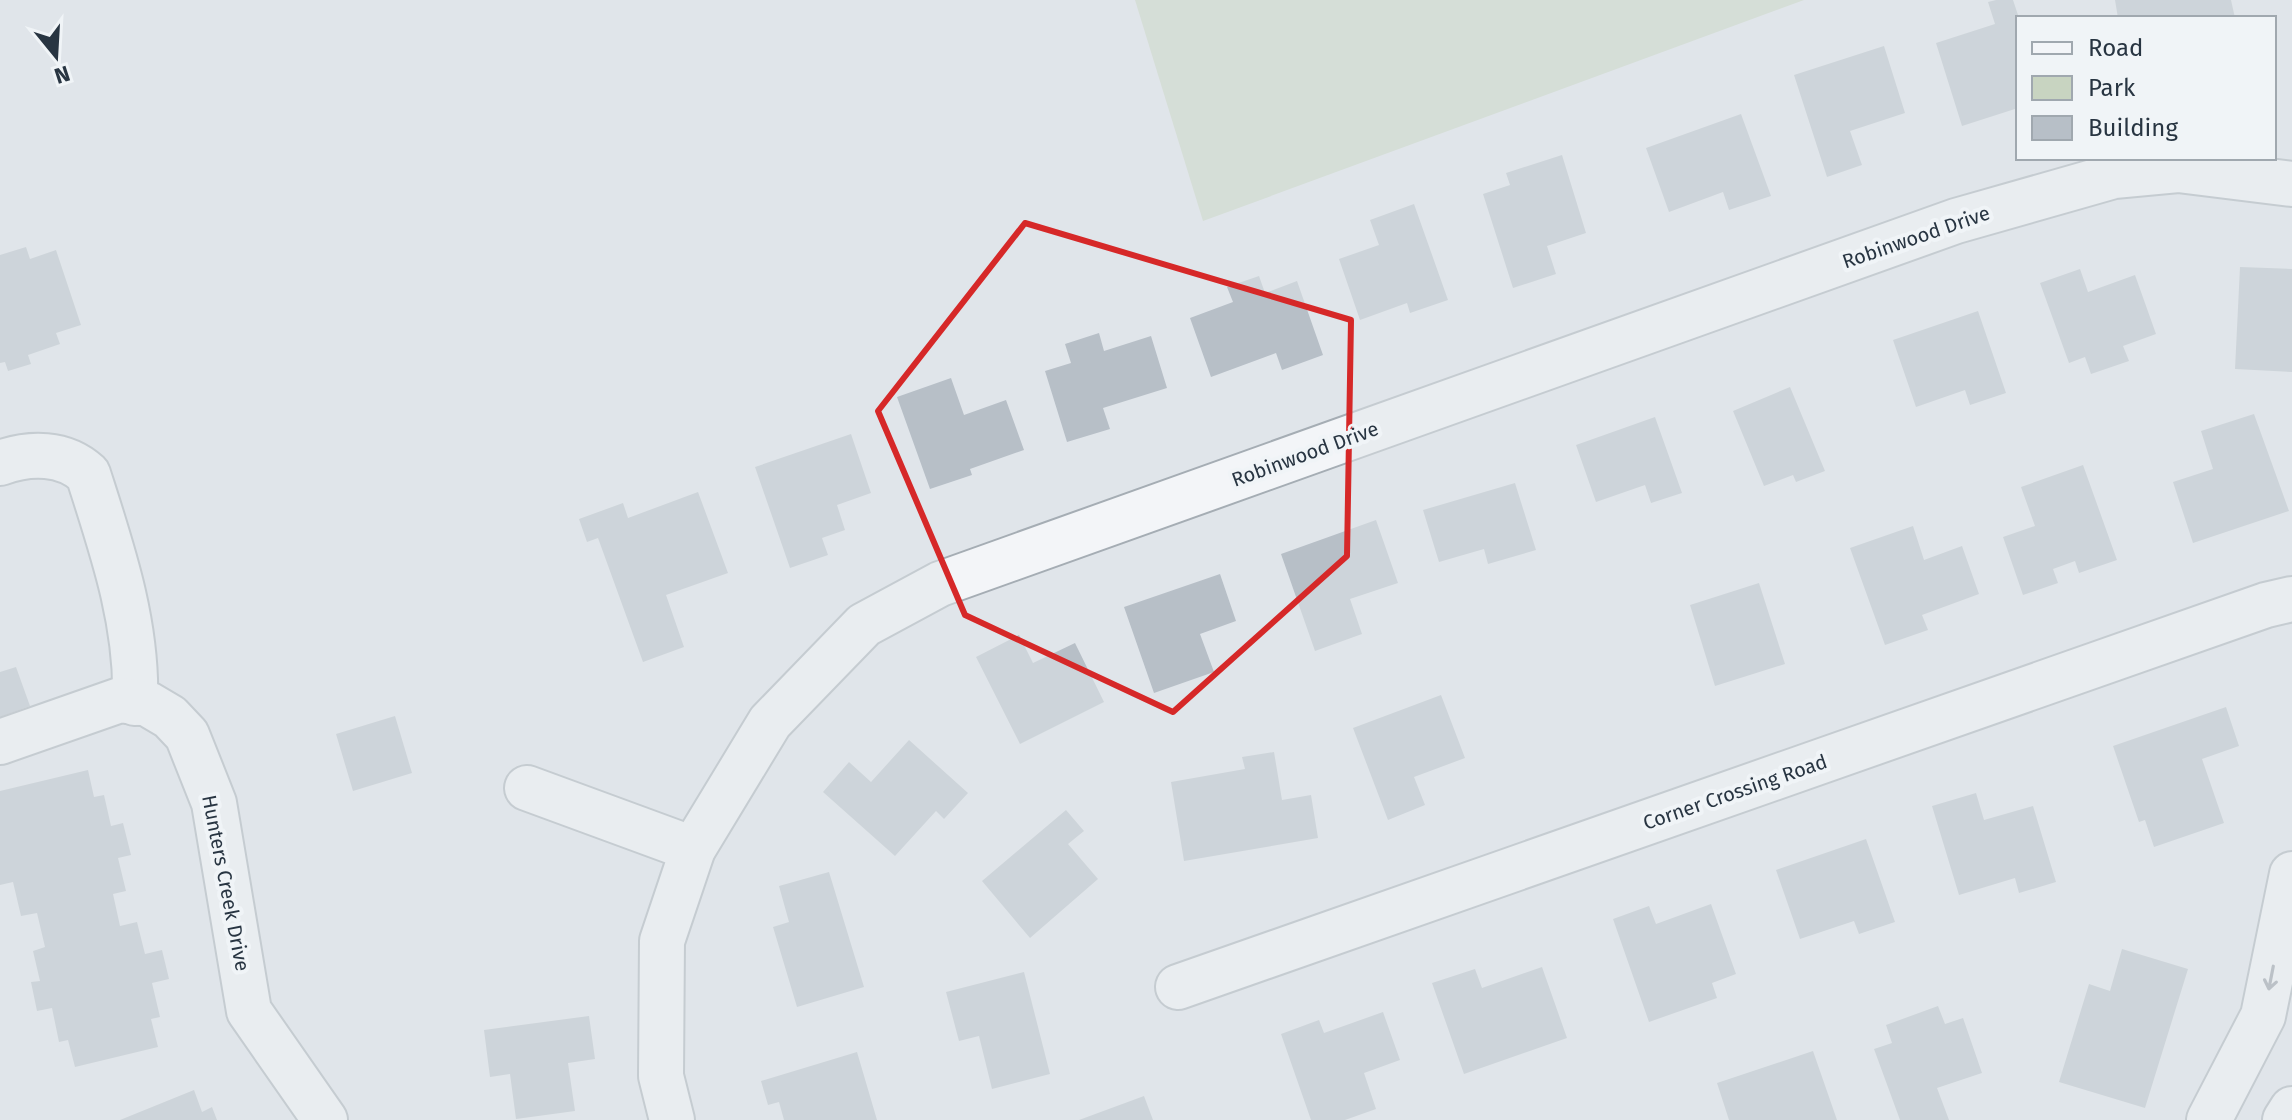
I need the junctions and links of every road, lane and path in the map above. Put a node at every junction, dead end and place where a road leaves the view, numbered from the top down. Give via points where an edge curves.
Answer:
1 (2292, 184) edge
2 (0, 463) edge
3 (2292, 599) edge
4 (135, 703) junction
5 (0, 742) edge
6 (527, 788) dead end
7 (693, 849) junction
8 (2292, 874) edge
9 (1178, 987) dead end
10 (2292, 1109) edge
11 (325, 1120) edge
12 (672, 1120) edge
13 (2209, 1120) edge
14 (2285, 1120) edge

1 - 7 street, Robinwood Drive via 2178,170 2114,176 1956,221 940,584 864,625 770,722
2 - 4 street via 55,456 75,462 88,474 131,624 137,658
3 - 9 street, Corner Crossing Road
4 - 5 street via 120,700
4 - 11 street, Hunters Creek Drive via 170,717 187,735 214,803 249,1011
6 - 7 street
7 - 12 street, Robinwood Drive via 662,941 661,1076
8 -> 13 street via 2263,1016
10 - 14 street

